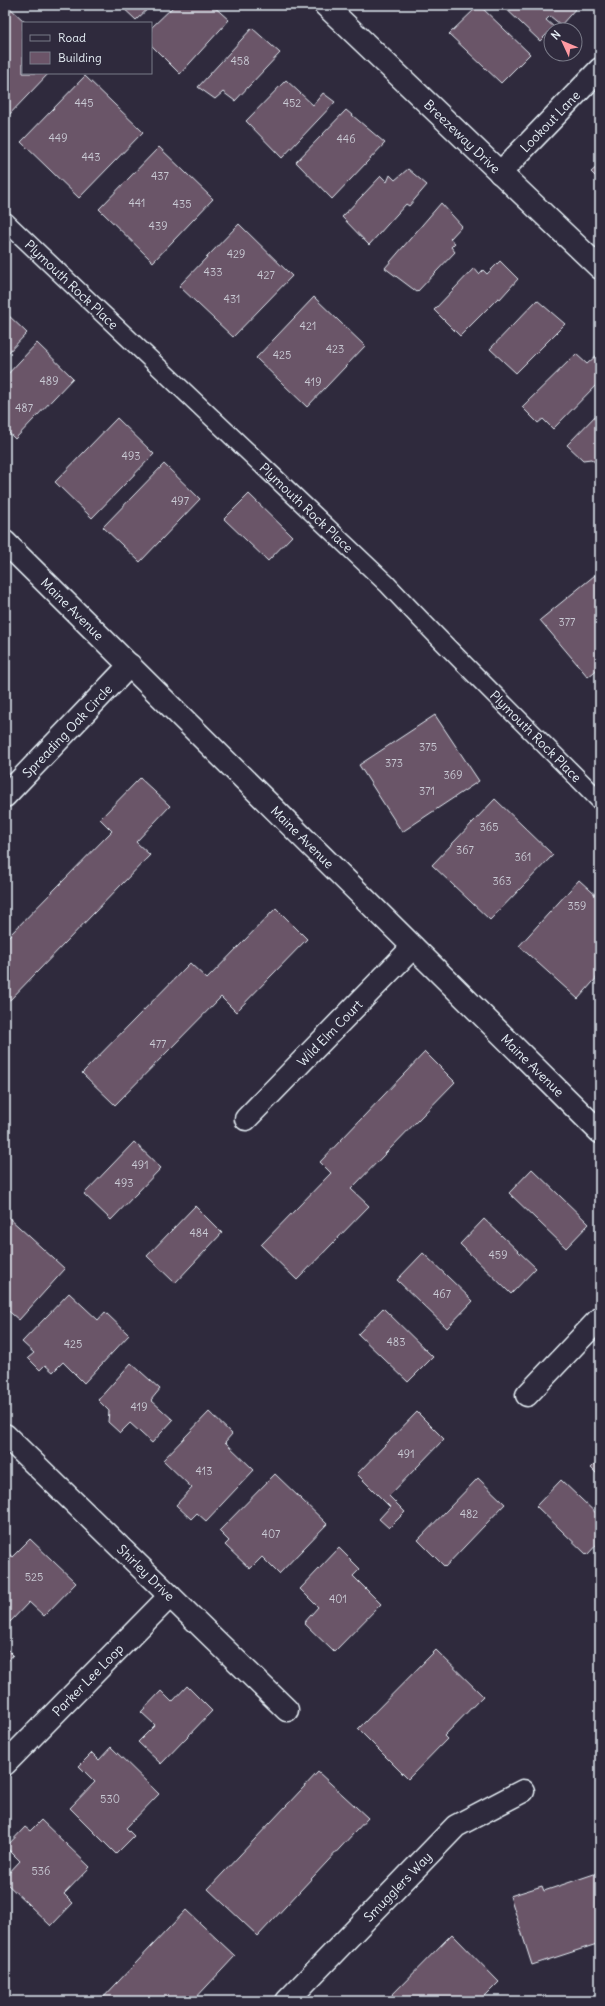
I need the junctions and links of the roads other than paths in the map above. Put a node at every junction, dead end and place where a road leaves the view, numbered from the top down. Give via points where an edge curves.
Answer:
1 (325, 5) edge
2 (600, 70) edge
3 (500, 173) junction
4 (5, 221) edge
5 (600, 268) edge
6 (5, 542) edge
7 (130, 665) junction
8 (5, 796) edge
9 (600, 801) edge
10 (413, 946) junction
11 (246, 1119) dead end
12 (600, 1132) edge
13 (600, 1318) edge
14 (527, 1395) dead end
15 (5, 1435) edge
16 (170, 1596) junction
17 (287, 1710) dead end
18 (5, 1764) edge
19 (523, 1791) dead end
20 (287, 2001) edge

1 - 3 street, Breezeway Drive
2 - 3 street, Lookout Lane
3 - 5 street, Breezeway Drive
4 - 9 lane, Plymouth Rock Place via 386,584
6 - 7 street, Maine Avenue
7 - 8 street, Spreading Oak Circle
7 - 10 street, Maine Avenue
10 - 11 street, Wild Elm Court
10 - 12 street, Maine Avenue
13 - 14 street
15 - 16 street, Shirley Drive
16 - 17 street, Shirley Drive
16 - 18 street, Parker Lee Loop
19 - 20 street, Smugglers Way via 456,1826

